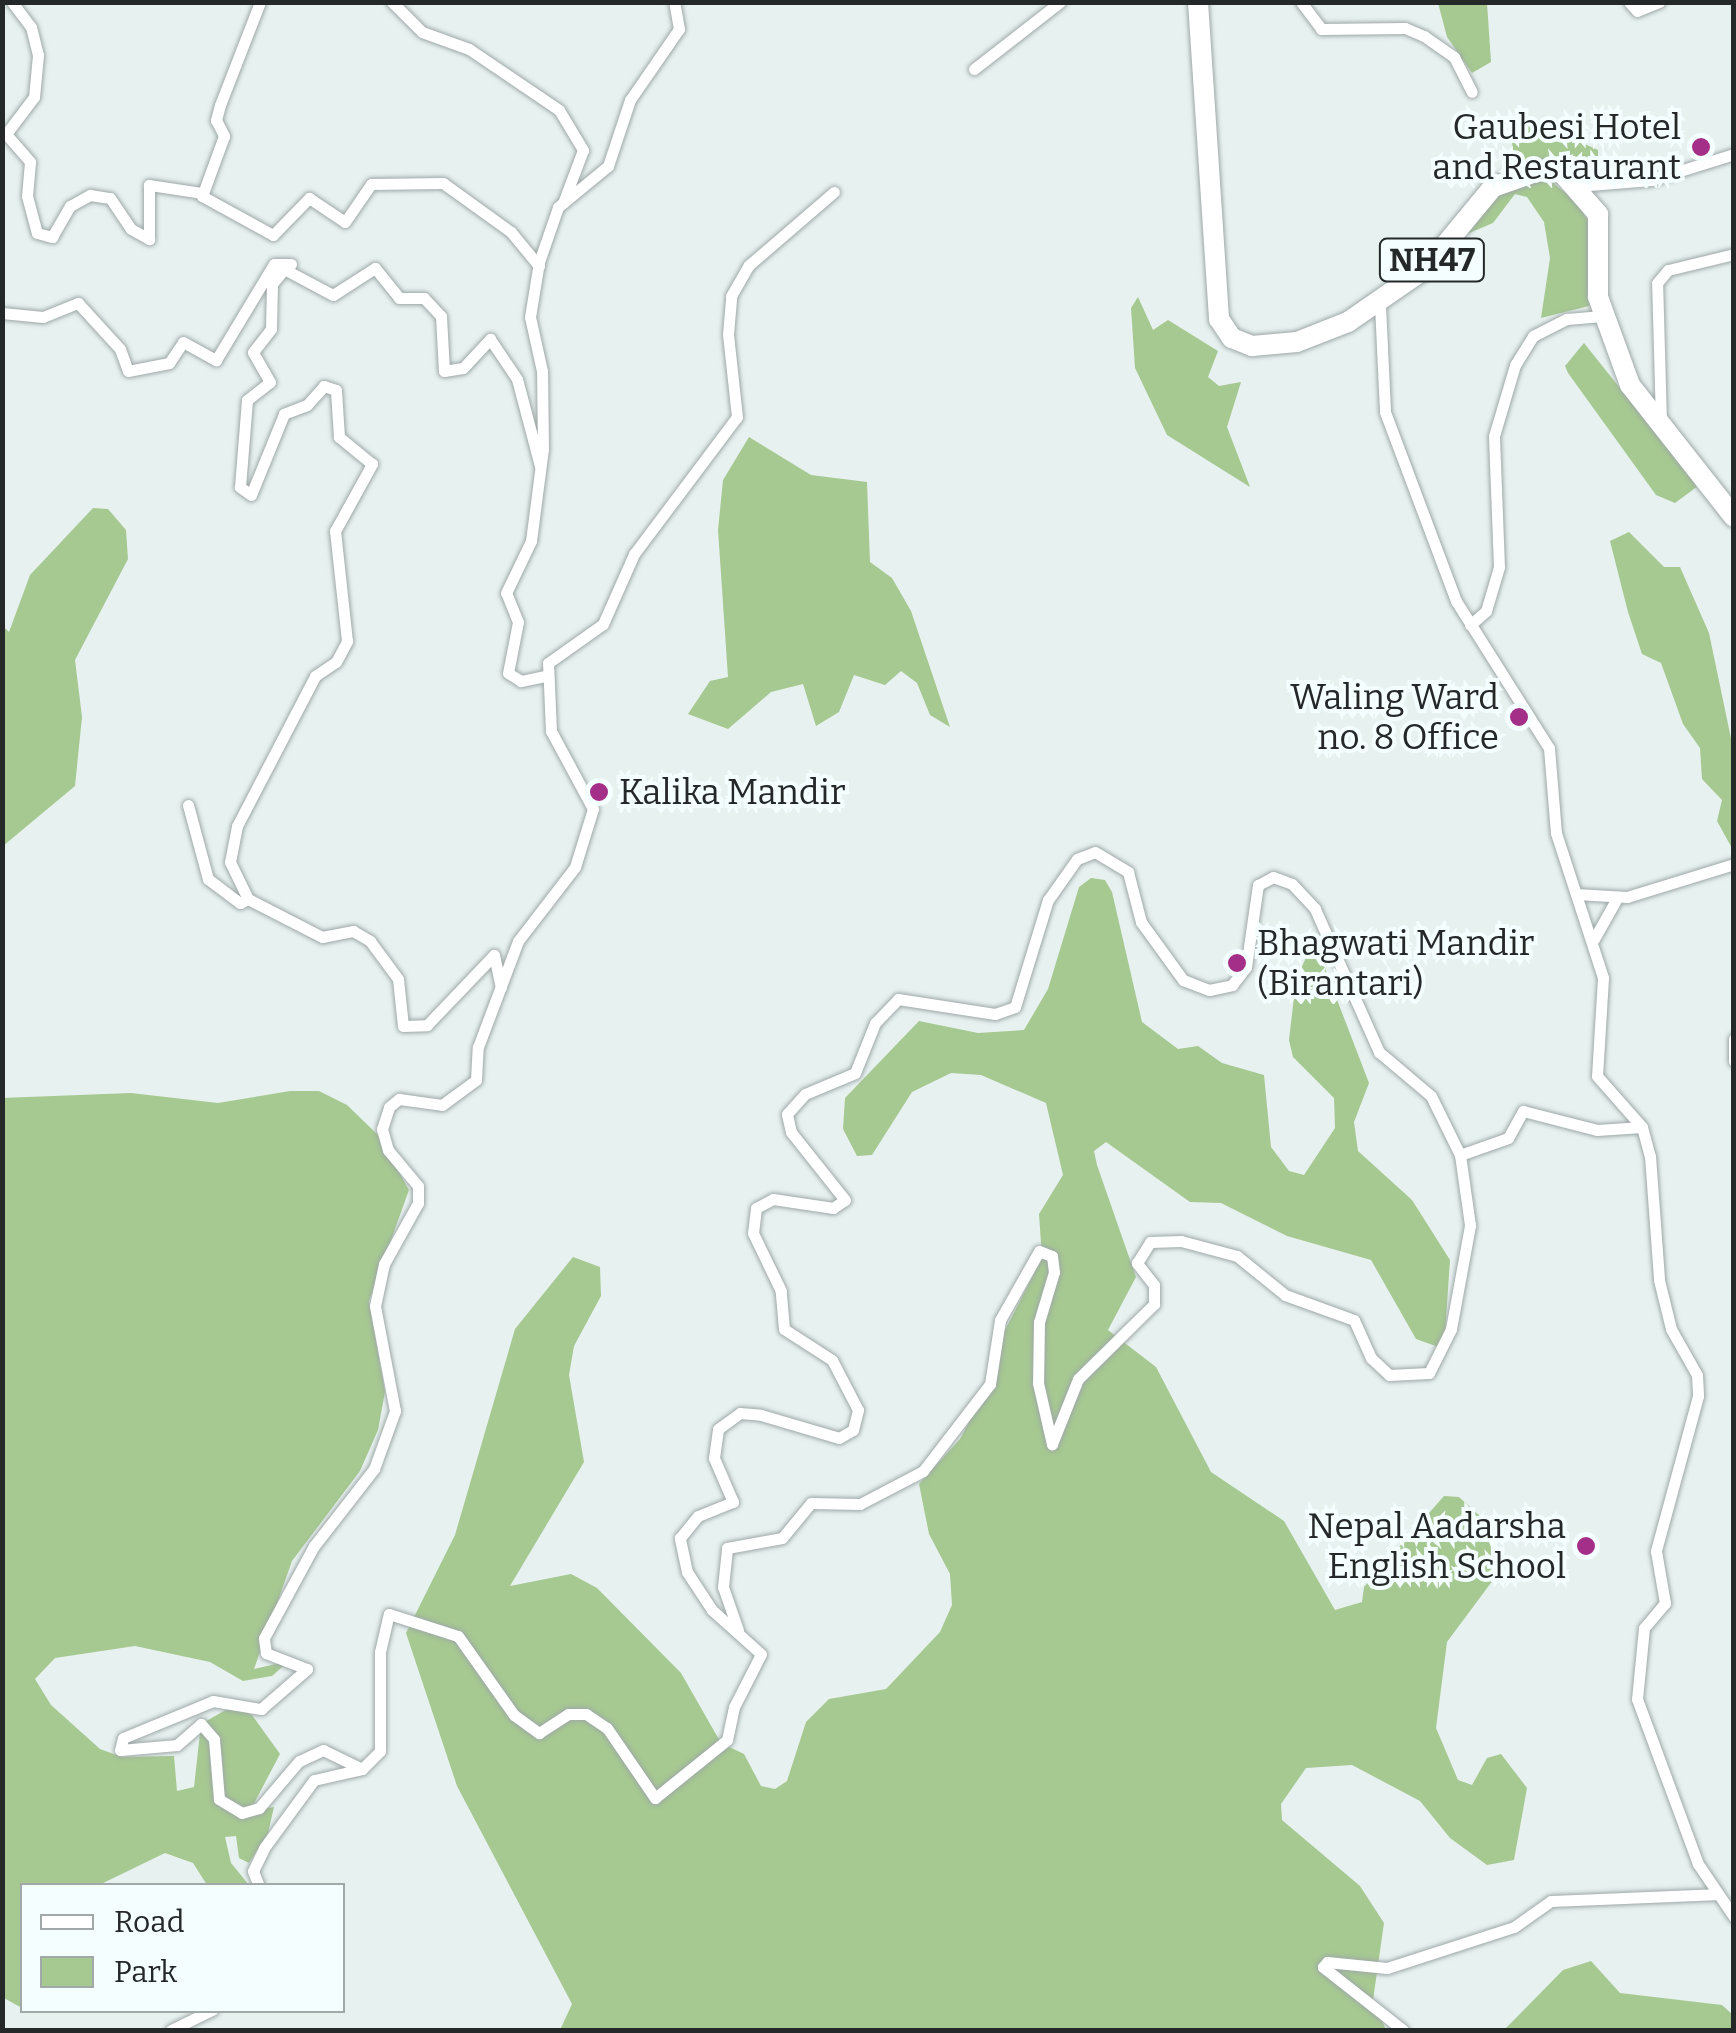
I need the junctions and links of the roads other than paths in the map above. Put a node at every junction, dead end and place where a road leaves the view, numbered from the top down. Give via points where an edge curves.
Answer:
1 (12, 2) edge
2 (260, 2) edge
3 (392, 2) edge
4 (674, 2) edge
5 (1060, 2) edge
6 (1198, 2) edge
7 (1301, 2) edge
8 (1629, 2) edge
9 (1659, 2) edge
10 (974, 69) dead end
11 (1472, 92) dead end
12 (1734, 154) edge
13 (1577, 186) junction
14 (834, 192) dead end
15 (202, 193) junction
16 (563, 203) junction
17 (1734, 254) edge
18 (539, 266) junction
19 (297, 272) junction
20 (1380, 305) junction
21 (2, 313) edge
22 (1605, 316) junction
23 (1661, 431) junction
24 (540, 466) junction
25 (1734, 517) edge
26 (1470, 625) junction
27 (544, 676) junction
28 (188, 804) dead end
29 (1734, 864) edge
30 (1576, 894) junction
31 (1620, 898) junction
32 (248, 899) junction
33 (1594, 943) junction
34 (501, 987) junction
35 (1734, 1038) edge
36 (1734, 1061) edge
37 (1642, 1127) junction
38 (1460, 1154) junction
39 (738, 1630) junction
40 (362, 1768) junction
41 (258, 1883) edge
42 (1714, 1894) junction
43 (1734, 1917) edge
44 (206, 2013) edge
45 (171, 2030) edge
46 (1403, 2030) edge

1 - 15 street via 31,26 38,55 34,97 6,134 30,162 27,196 37,233 52,236 70,206 90,195 110,198 131,230 149,239 148,185
2 - 15 street via 220,104 216,120 224,136
3 - 16 street via 422,32 469,49 560,110 583,150
4 - 16 street via 680,28 630,100 608,166
5 - 10 street
6 - 20 highway, NH47 via 1219,319 1242,342 1282,344
7 - 11 street via 1321,29 1392,27 1424,36 1454,57
8 - 9 street via 1637,10
12 - 13 street via 1652,180
13 - 20 highway, NH47 via 1562,173 1541,170 1493,188 1426,268
13 - 22 highway via 1598,214 1596,277
14 - 27 street via 749,264 731,296 728,334 737,416 634,554 603,624 548,663
15 - 18 street via 272,235 309,198 345,222 371,184 443,184 460,189
16 - 18 street via 545,233
17 - 23 street via 1668,270 1657,283
18 - 24 street via 530,317 542,371
19 - 21 street via 290,262 274,264 247,320 216,360 184,342 169,363 136,373 78,303 43,317
19 - 24 street via 333,295 375,268 399,298 435,305 444,371 464,368 490,339 518,379
19 - 32 street via 284,269 273,282 271,329 254,352 270,382 247,400 244,498 284,414 308,405 324,386 336,390 341,404 340,437 372,464 335,531 347,640 336,662 315,676 237,826 230,862
20 - 26 street via 1385,412
22 - 23 highway via 1630,386
22 - 26 street via 1567,319 1533,336 1515,365 1494,436 1499,567 1486,611
23 - 25 highway
24 - 27 street via 531,541 506,593 518,622 508,674 520,681
26 - 30 street via 1550,748 1556,832
27 - 34 street via 551,731 593,809 575,866 518,941
28 - 32 street via 208,879 240,903
29 - 31 street
30 - 31 street
30 - 33 street
31 - 33 street via 1604,911
32 - 34 street via 322,937 352,931 370,941 398,979 403,1026 427,1025 494,956
33 - 37 street via 1606,998 1597,1076
34 - 40 street via 478,1047 476,1080 463,1096 442,1105 399,1099 382,1129 388,1150 418,1186 375,1306 395,1411 374,1469 314,1546 264,1638 266,1653 307,1668 261,1709 213,1701 122,1738 120,1750 176,1745 200,1724 214,1739 220,1799 242,1813 258,1808 299,1761 323,1750
35 - 36 street
37 - 38 street via 1597,1130 1523,1111 1508,1138
37 - 42 street via 1659,1280 1671,1330 1697,1375 1698,1396 1656,1551 1665,1602 1644,1628 1637,1700
38 - 39 street via 1470,1225 1452,1329 1429,1373 1389,1374 1371,1358 1354,1320 1285,1295 1237,1256 1182,1241 1150,1242 1137,1262 1154,1285 1154,1304 1078,1379 1052,1444 1038,1383 1039,1322 1054,1272 1052,1256 1039,1250 1000,1320 990,1384 924,1471 860,1504 811,1503 782,1538 726,1548 723,1587
38 - 39 street via 1430,1096 1379,1052 1315,910 1292,884 1273,877 1258,885 1246,967 1232,985 1209,990 1184,980 1142,922 1128,872 1095,852 1078,859 1048,900 1015,1008 995,1014 898,999 875,1024 855,1073 805,1094 788,1114 791,1132 845,1200 833,1208 774,1199 756,1208 753,1233 781,1291 784,1329 832,1360 858,1410 852,1430 839,1438 762,1414 740,1414 718,1428 714,1458 733,1502 698,1516 680,1538 687,1572 712,1610
39 - 40 street via 761,1654 734,1707 727,1740 655,1798 606,1728 586,1714 568,1714 539,1733 514,1715 458,1636 388,1614 380,1652 382,1742
40 - 41 street via 314,1780 264,1848 253,1870
42 - 43 street
42 - 46 street via 1550,1901 1514,1927 1388,1968 1327,1962 1323,1967
44 - 45 street

